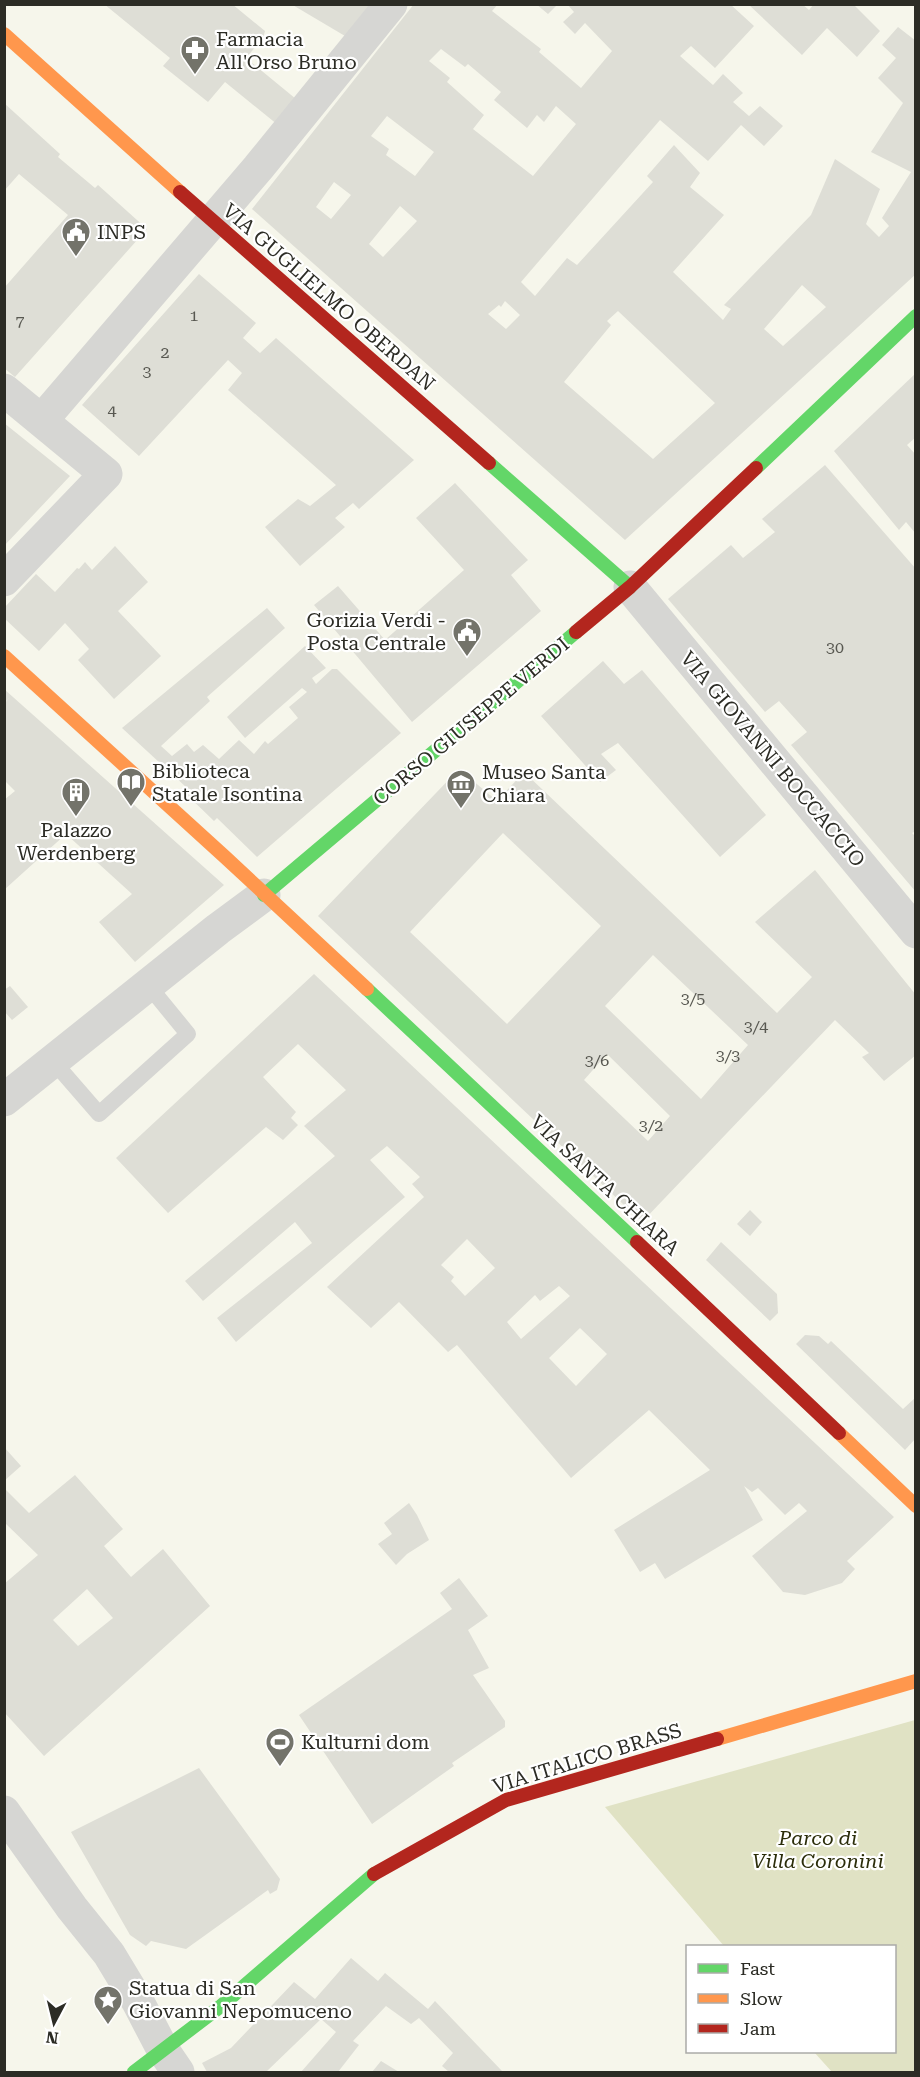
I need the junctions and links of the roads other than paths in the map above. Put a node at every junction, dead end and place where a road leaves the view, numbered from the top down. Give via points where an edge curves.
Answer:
1 (391, 4) edge
2 (4, 34) edge
3 (212, 220) junction
4 (915, 316) edge
5 (4, 390) edge
6 (42, 420) junction
7 (4, 580) edge
8 (630, 586) junction
9 (4, 656) edge
10 (264, 895) junction
11 (915, 932) edge
12 (147, 985) junction
13 (53, 1061) junction
14 (4, 1100) edge
15 (915, 1506) edge
16 (915, 1681) edge
17 (4, 1812) edge
18 (171, 2061) edge
19 (134, 2073) edge

1 - 3 street
2 - 3 main road, VIA GUGLIELMO OBERDAN
3 - 6 street
3 - 8 main road, VIA GUGLIELMO OBERDAN
4 - 8 main road, CORSO GIUSEPPE VERDI
5 - 6 street
6 - 7 street via 106,474
8 - 10 main road, CORSO GIUSEPPE VERDI
8 - 11 street, VIA GIOVANNI BOCCACCIO
9 - 10 main road, VIA SANTA CHIARA
10 - 12 street, CORSO GIUSEPPE VERDI
10 - 15 main road, VIA SANTA CHIARA
12 - 13 street, CORSO GIUSEPPE VERDI
12 - 13 lane via 188,1034 99,1114
13 - 14 street, CORSO GIUSEPPE VERDI
16 - 18 main road, VIA ITALICO BRASS via 506,1800 377,1871 220,2006
17 - 18 street via 109,1954
18 - 19 main road, VIA ITALICO BRASS

